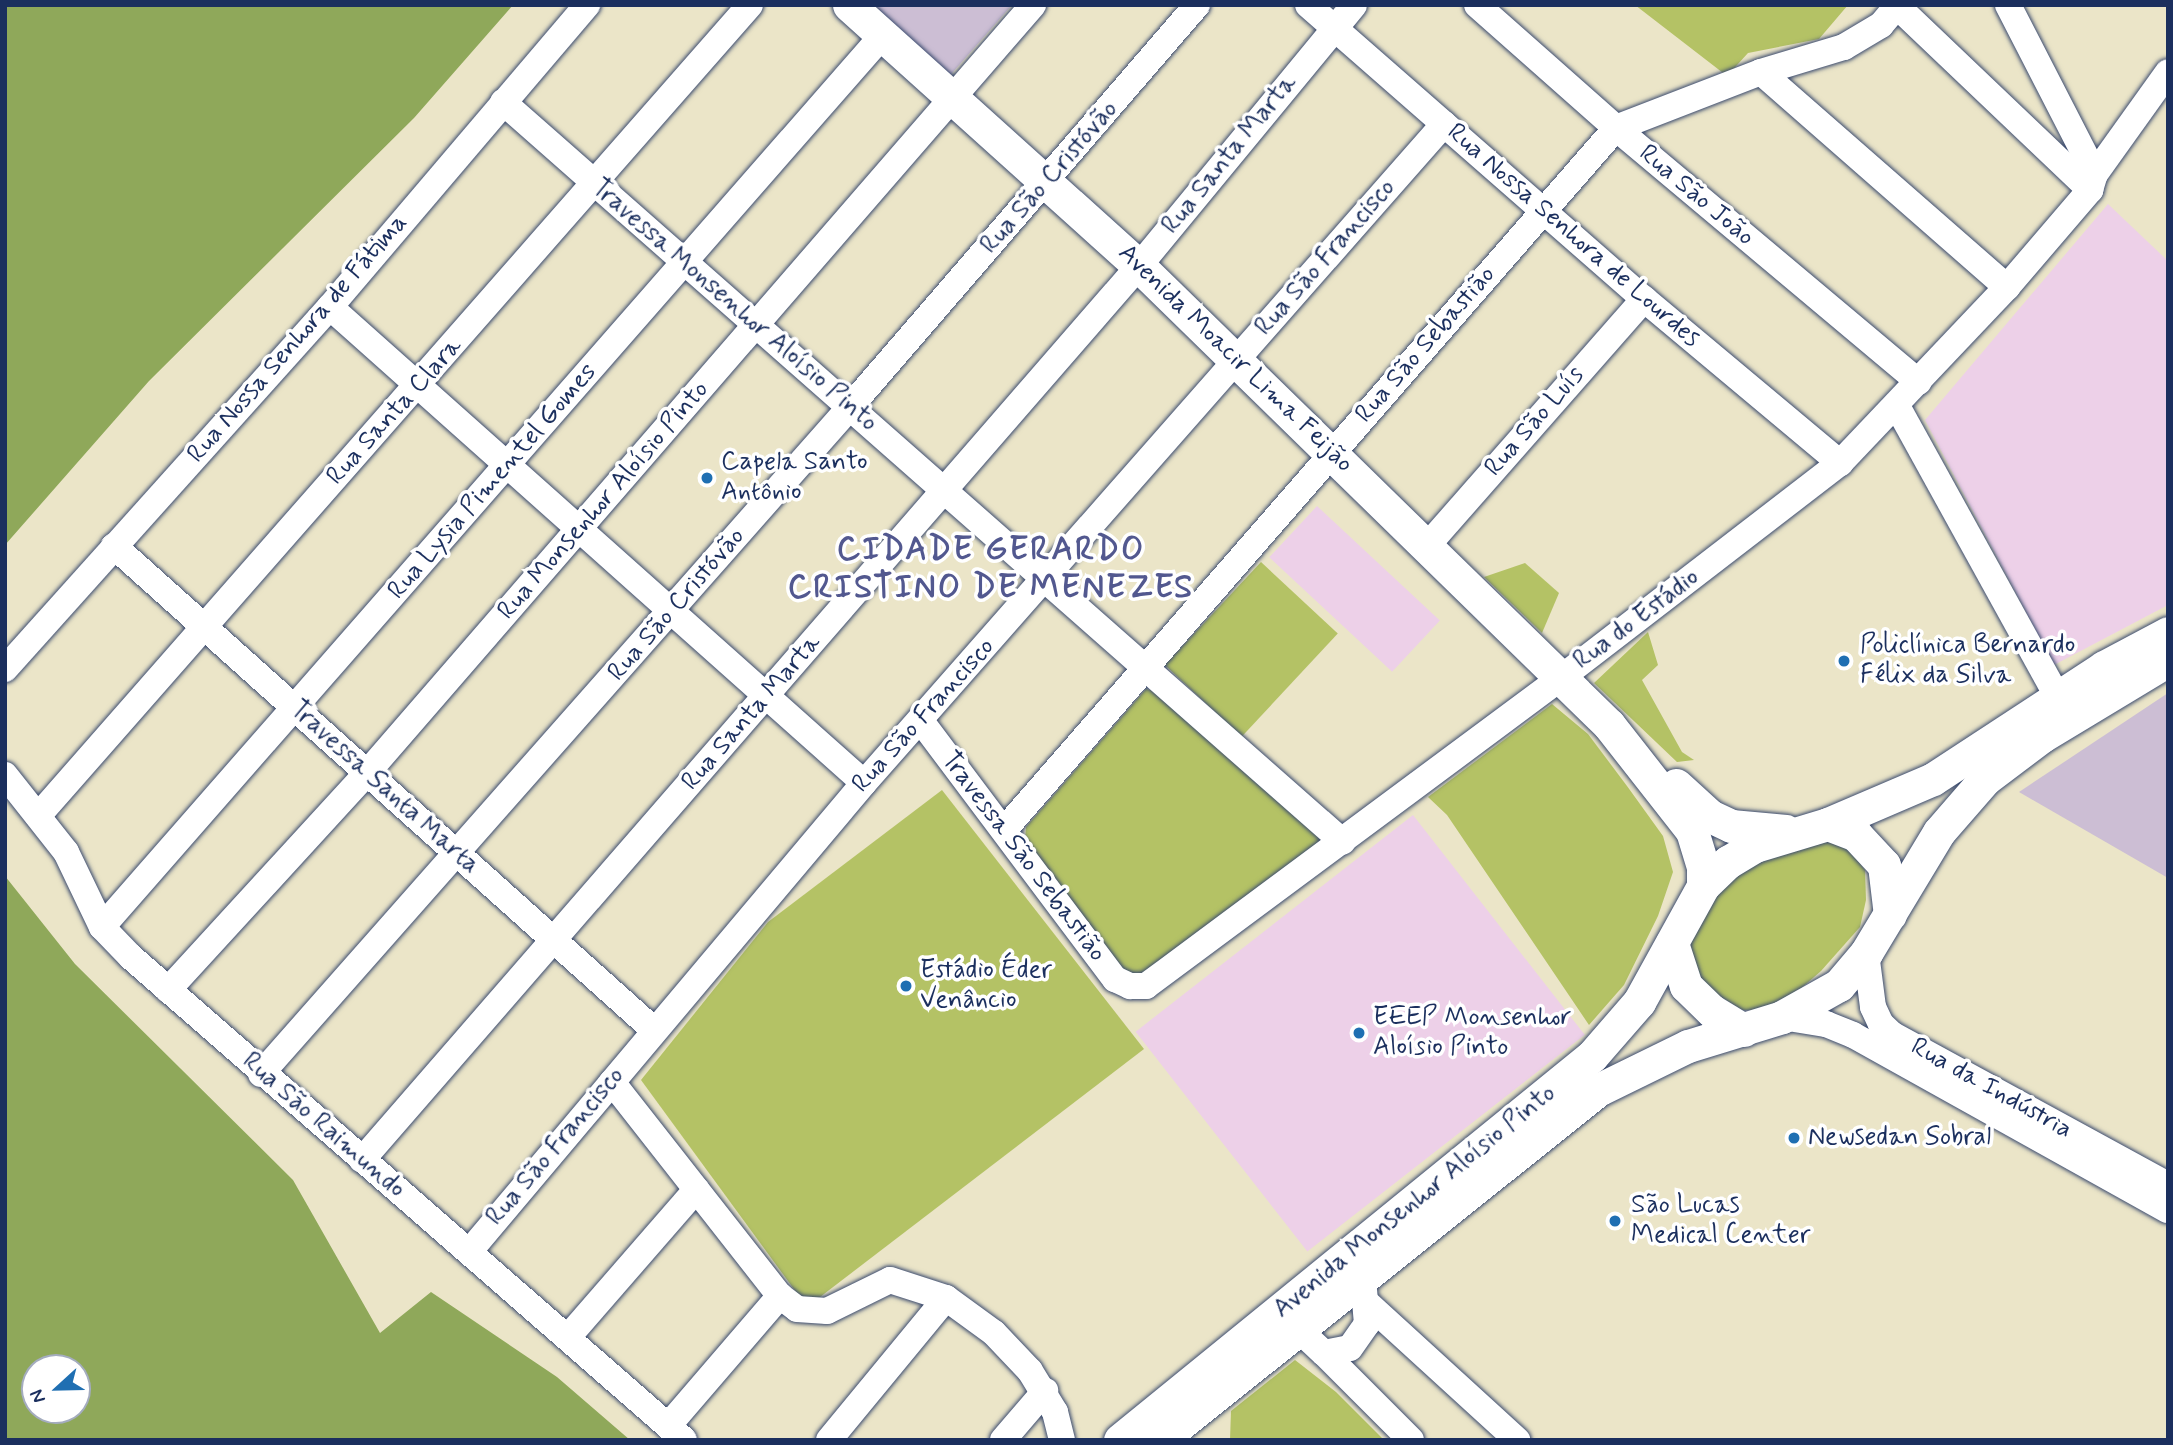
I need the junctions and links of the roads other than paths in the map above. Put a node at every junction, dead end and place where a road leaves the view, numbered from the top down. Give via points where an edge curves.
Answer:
1 (587, 5) edge
2 (750, 5) edge
3 (849, 5) edge
4 (1033, 5) edge
5 (1197, 5) edge
6 (1308, 5) edge
7 (1354, 5) edge
8 (1477, 5) edge
9 (2008, 5) edge
10 (1897, 6) edge
11 (1334, 28) junction
12 (883, 35) junction
13 (1761, 72) junction
14 (2168, 72) edge
15 (953, 98) junction
16 (503, 102) junction
17 (1444, 124) junction
18 (1616, 128) junction
19 (1048, 181) junction
20 (2093, 182) junction
21 (594, 183) junction
22 (1542, 211) junction
23 (687, 262) junction
24 (1139, 266) junction
25 (2007, 287) junction
26 (1644, 299) junction
27 (330, 307) junction
28 (758, 324) junction
29 (1236, 359) junction
30 (1919, 382) junction
31 (419, 386) junction
32 (1897, 406) junction
33 (850, 407) junction
34 (1332, 453) junction
35 (1840, 463) junction
36 (505, 466) junction
37 (943, 491) junction
38 (579, 530) junction
39 (1427, 545) junction
40 (114, 546) junction
41 (1045, 579) junction
42 (670, 612) junction
43 (203, 627) junction
44 (2168, 633) edge
45 (2168, 660) edge
46 (1147, 667) junction
47 (5, 668) edge
48 (1562, 677) junction
49 (767, 697) junction
50 (2058, 698) junction
51 (294, 708) junction
52 (921, 721) junction
53 (1609, 725) junction
54 (367, 773) junction
55 (5, 775) edge
56 (864, 783) junction
57 (38, 816) junction
58 (1828, 824) junction
59 (1005, 829) junction
60 (1795, 831) junction
61 (1343, 842) junction
62 (459, 854) junction
63 (1703, 886) junction
64 (1890, 915) junction
65 (102, 927) junction
66 (552, 942) junction
67 (1672, 943) junction
68 (1866, 953) junction
69 (1130, 986) joint
70 (168, 990) junction
71 (1782, 1017) junction
72 (654, 1030) junction
73 (1744, 1030) junction
74 (261, 1074) junction
75 (612, 1082) junction
76 (362, 1160) junction
77 (2168, 1185) edge
78 (696, 1190) junction
79 (2168, 1210) edge
80 (468, 1252) junction
81 (1364, 1290) junction
82 (780, 1296) junction
83 (946, 1298) junction
84 (1298, 1329) junction
85 (569, 1336) junction
86 (1324, 1353) junction
87 (1045, 1391) junction
88 (676, 1433) edge
89 (829, 1440) edge
90 (1003, 1440) edge
91 (1062, 1440) edge
92 (1120, 1440) edge
93 (1160, 1440) edge
94 (1411, 1440) edge
95 (1517, 1440) edge

1 - 16 street, Rua Nossa Senhora de Fátima
2 - 21 street, Rua Santa Clara
3 - 12 main road, Avenida Moacir Lima Feijão
4 - 15 street, Rua Monsenhor Aloísio Pinto
5 - 19 street, Rua São Cristóvão
6 - 11 street, Rua Nossa Senhora de Lourdes
7 - 11 street, Rua Santa Marta
8 - 18 street, Rua São João
9 - 20 street
10 - 13 street, Rua São Sebastião via 1864,38
10 - 20 street
11 - 17 street, Rua Nossa Senhora de Lourdes
11 - 24 street, Rua Santa Marta
12 - 15 main road, Avenida Moacir Lima Feijão
12 - 23 street, Rua Lysia Pimentel Gomes
13 - 18 street, Rua São Sebastião
13 - 25 street
14 - 20 street, Rua do Estádio
15 - 19 main road, Avenida Moacir Lima Feijão
15 - 28 street, Rua Monsenhor Aloísio Pinto
16 - 21 street, Travessa Monsenhor Aloísio Pinto
16 - 27 street, Rua Nossa Senhora de Fátima
17 - 22 street, Rua Nossa Senhora de Lourdes
17 - 29 street, Rua São Francisco
18 - 22 street, Rua São Sebastião
18 - 30 street, Rua São João
19 - 24 main road, Avenida Moacir Lima Feijão
19 - 33 street, Rua São Cristóvão
20 - 25 street, Rua do Estádio
21 - 23 street, Travessa Monsenhor Aloísio Pinto
21 - 31 street, Rua Santa Clara
22 - 26 street, Rua Nossa Senhora de Lourdes
22 - 34 street, Rua São Sebastião
23 - 28 street, Travessa Monsenhor Aloísio Pinto
23 - 36 street, Rua Lysia Pimentel Gomes
24 - 29 main road, Avenida Moacir Lima Feijão
24 - 37 street, Rua Santa Marta
25 - 30 street, Rua do Estádio
26 - 35 street, Rua Nossa Senhora de Lourdes
26 - 39 street, Rua São Luís
27 - 31 street
27 - 40 street, Rua Nossa Senhora de Fátima
28 - 33 street, Travessa Monsenhor Aloísio Pinto
28 - 38 street, Rua Monsenhor Aloísio Pinto
29 - 34 main road, Avenida Moacir Lima Feijão
29 - 41 street, Rua São Francisco
30 - 32 street, Rua do Estádio
31 - 36 street
31 - 43 street, Rua Santa Clara
32 - 35 street, Rua do Estádio
32 - 50 street
33 - 37 street, Travessa Monsenhor Aloísio Pinto
33 - 42 street, Rua São Cristóvão
34 - 39 main road, Avenida Moacir Lima Feijão
34 - 46 street, Rua São Sebastião
35 - 48 street, Rua do Estádio
36 - 38 street
36 - 51 street, Rua Lysia Pimentel Gomes
37 - 41 street, Travessa Monsenhor Aloísio Pinto
37 - 49 street, Rua Santa Marta
38 - 42 street
38 - 54 street, Rua Monsenhor Aloísio Pinto
39 - 48 main road, Avenida Moacir Lima Feijão
40 - 43 street, Travessa Santa Marta
40 - 47 street, Rua Nossa Senhora de Fátima
41 - 46 street, Travessa Monsenhor Aloísio Pinto
41 - 52 street, Rua São Francisco
42 - 49 street
42 - 62 street, Rua São Cristóvão
43 - 51 street, Travessa Santa Marta
43 - 57 street, Rua Santa Clara
44 - 50 main road, Avenida Monsenhor Aloísio Pinto
45 - 64 main road, Avenida Monsenhor Aloísio Pinto via 2053,729 1985,779 1938,832
46 - 59 street, Rua São Sebastião
46 - 61 street, Travessa Monsenhor Aloísio Pinto
48 - 53 main road, Avenida Moacir Lima Feijão
48 - 61 street, Rua do Estádio
49 - 56 street
49 - 66 street, Rua Santa Marta
50 - 58 main road, Avenida Monsenhor Aloísio Pinto via 1933,779
51 - 54 street, Travessa Santa Marta
51 - 65 street, Rua Lysia Pimentel Gomes
52 - 56 street, Rua São Francisco
52 - 59 street, Travessa São Sebastião
53 - 60 main road via 1710,816 1755,831
53 - 63 main road via 1692,831 1703,866
54 - 62 street, Travessa Santa Marta
54 - 70 street, Rua Monsenhor Aloísio Pinto
55 - 57 street, Rua São Raimundo
56 - 72 street, Rua São Francisco
57 - 65 street, Rua São Raimundo via 75,867
58 - 60 main road, Avenida Monsenhor Aloísio Pinto
58 - 64 main road via 1856,835 1884,865
59 - 69 street, Travessa São Sebastião via 1115,979
60 - 63 main road, Avenida Monsenhor Aloísio Pinto via 1728,862
61 - 69 street, Rua do Estádio via 1146,986
62 - 66 street, Travessa Santa Marta
62 - 74 street, Rua São Cristóvão
63 - 67 main road, Avenida Monsenhor Aloísio Pinto
64 - 68 main road, Avenida Monsenhor Aloísio Pinto
65 - 70 street, Rua São Raimundo
66 - 72 street, Travessa Santa Marta
66 - 76 street, Rua Santa Marta
67 - 73 main road via 1686,986 1712,1011
67 - 92 main road, Avenida Monsenhor Aloísio Pinto via 1622,1025 1565,1080
68 - 71 main road, Avenida Monsenhor Aloísio Pinto via 1839,985
68 - 77 street, Rua da Indústria via 1873,1007 1893,1035
70 - 74 street, Rua São Raimundo
71 - 73 main road, Avenida Monsenhor Aloísio Pinto
71 - 79 street, Rua da Indústria via 1826,1024 1853,1035
72 - 75 street, Rua São Francisco
73 - 81 main road, Avenida Monsenhor Aloísio Pinto via 1688,1046 1598,1090
74 - 76 street, Rua São Raimundo
75 - 78 street
75 - 80 street, Rua São Francisco
76 - 80 street, Rua São Raimundo
78 - 82 street
78 - 85 street
80 - 85 street, Rua São Raimundo
81 - 84 main road, Avenida Monsenhor Aloísio Pinto
81 - 86 street via 1367,1324 1357,1342 1342,1352
81 - 95 street
82 - 83 street via 797,1309 827,1311 890,1280
82 - 88 street
83 - 87 street via 994,1333
83 - 89 street
84 - 86 street
84 - 93 main road, Avenida Monsenhor Aloísio Pinto
85 - 88 street, Rua São Raimundo
86 - 94 street
87 - 90 street
87 - 91 street

